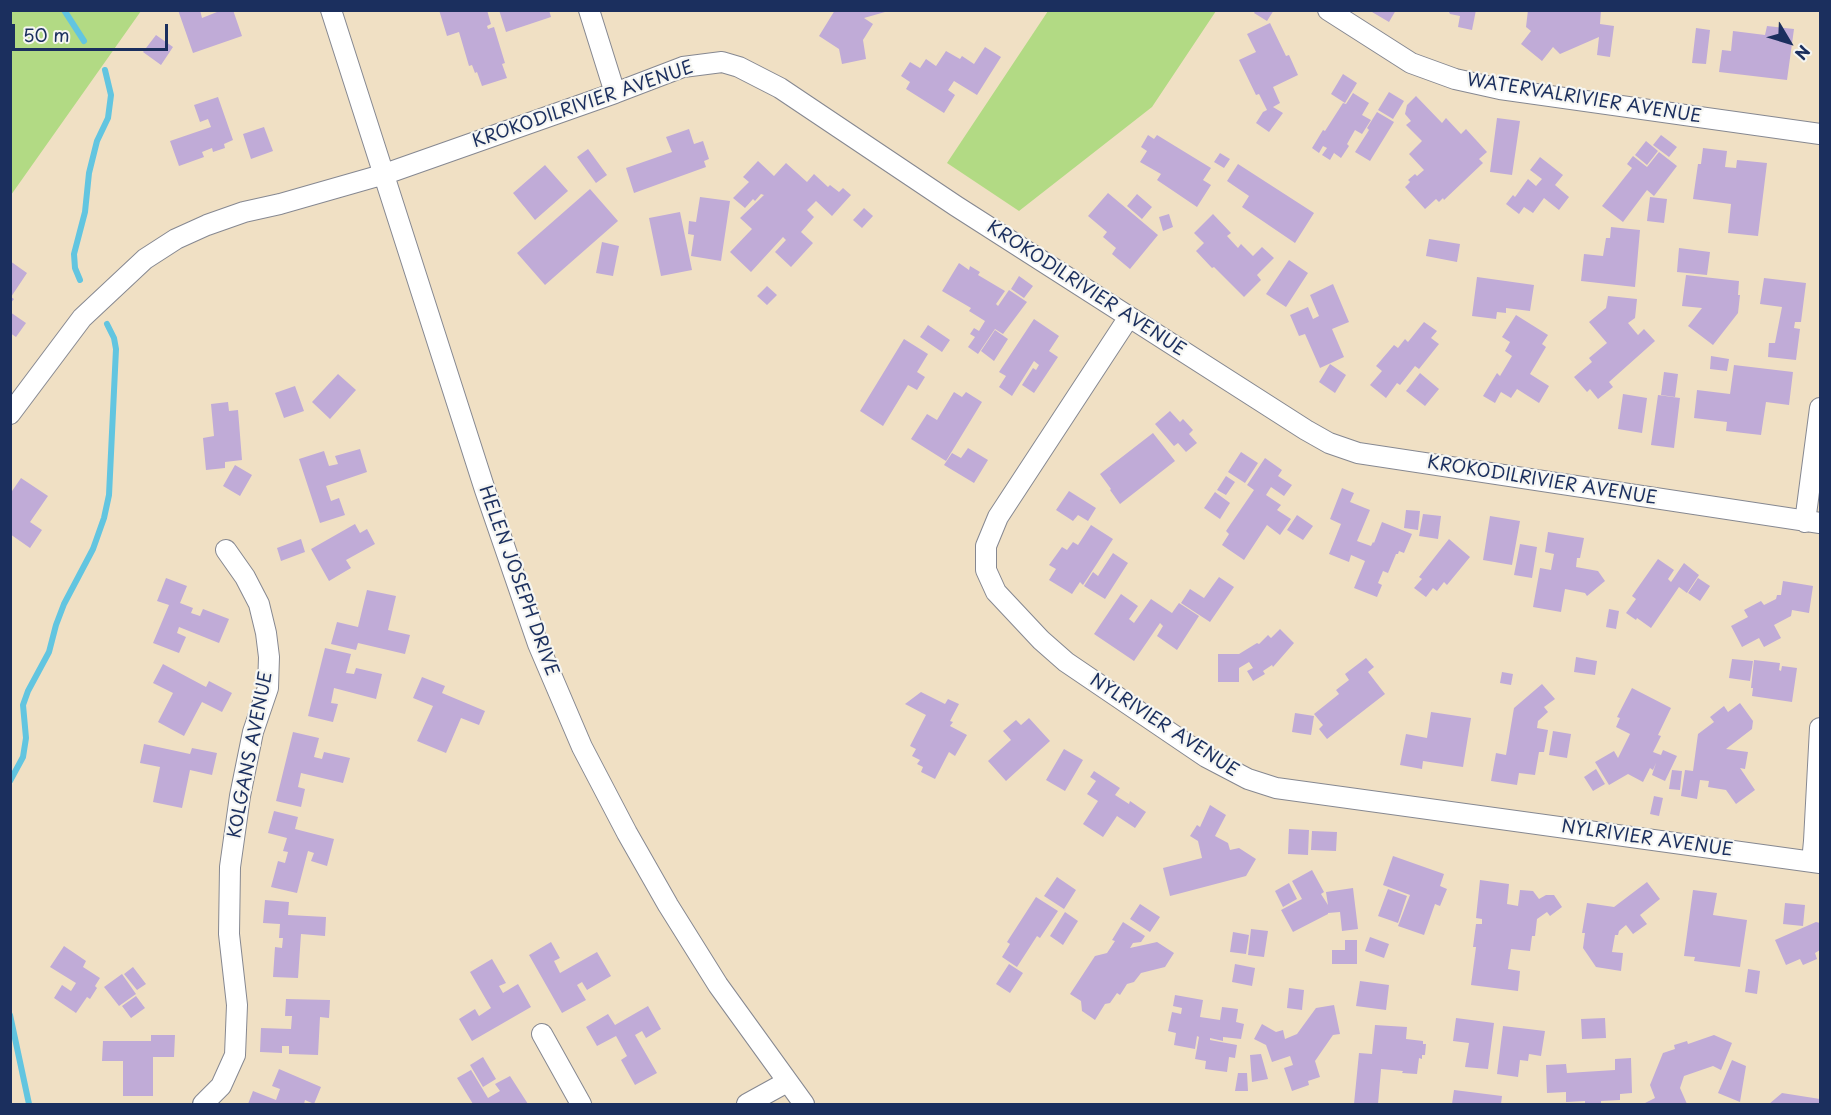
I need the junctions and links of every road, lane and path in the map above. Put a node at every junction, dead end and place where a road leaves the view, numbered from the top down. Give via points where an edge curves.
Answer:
1 (331, 10) edge
2 (589, 10) edge
3 (1328, 10) edge
4 (615, 93) junction
5 (1821, 135) edge
6 (385, 174) junction
7 (1129, 317) junction
8 (1821, 408) edge
9 (10, 414) edge
10 (1813, 522) edge
11 (226, 550) dead end
12 (1821, 728) edge
13 (1820, 764) edge
14 (1816, 863) edge
15 (542, 1034) dead end
16 (787, 1082) junction
17 (204, 1104) edge
18 (581, 1104) edge
19 (747, 1104) edge
20 (804, 1104) edge

1 - 6 street, HELEN JOSEPH DRIVE
2 - 4 street
3 - 5 street, WATERVALRIVIER AVENUE via 1412,63 1455,79
4 - 6 street, KROKODILRIVIER AVENUE
4 - 7 street, KROKODILRIVIER AVENUE via 683,67 722,62 739,67 780,88
6 - 9 street, KROKODILRIVIER AVENUE via 244,212 176,239 145,259 82,318
6 - 16 street, HELEN JOSEPH DRIVE via 510,564 538,644 582,747 668,905 718,985
7 - 10 street, KROKODILRIVIER AVENUE via 1306,430 1358,453
7 - 14 street, NYLRIVIER AVENUE via 998,517 986,546 986,570 996,591 1066,662 1206,757 1248,779 1276,788
8 - 10 street
11 - 17 street, KOLGANS AVENUE via 259,604 269,657 268,688 253,732 230,867 229,934 237,1005 235,1055 221,1086
12 - 13 street
13 - 14 street
15 - 18 street
16 - 19 street
16 - 20 street, HELEN JOSEPH DRIVE

